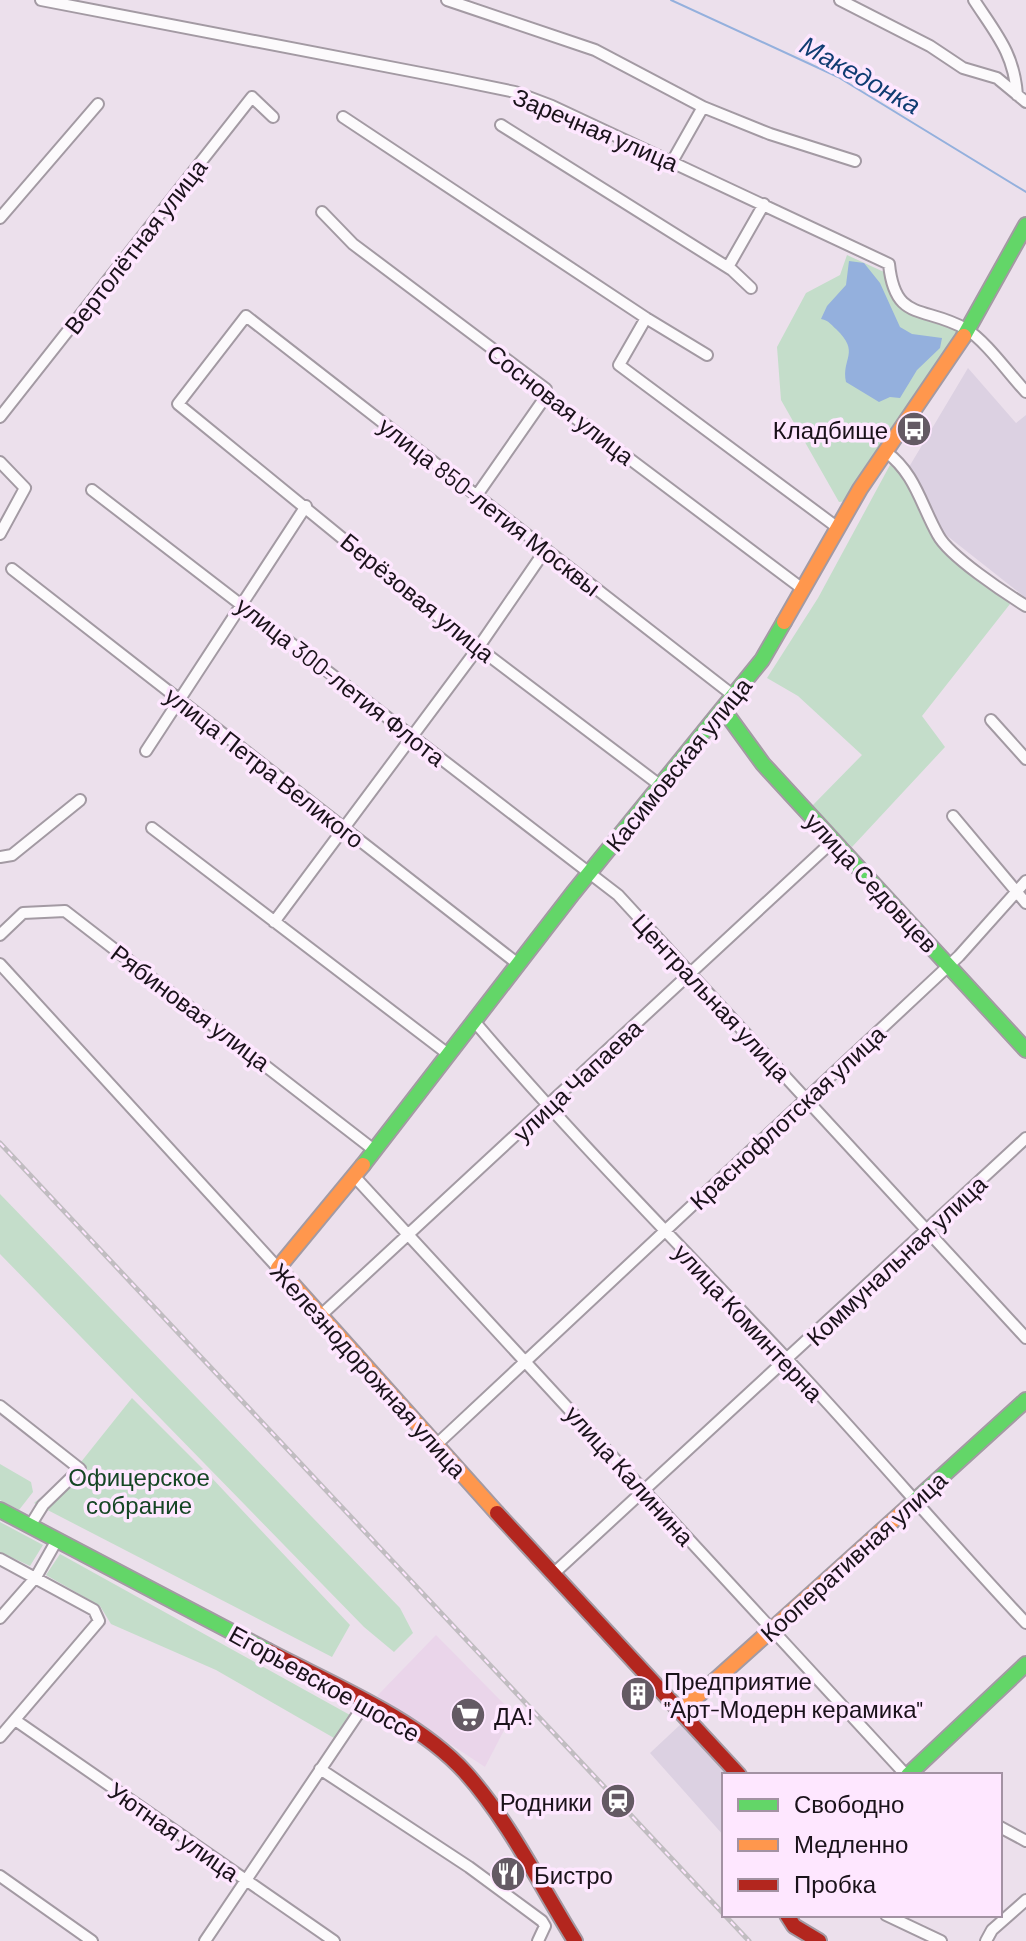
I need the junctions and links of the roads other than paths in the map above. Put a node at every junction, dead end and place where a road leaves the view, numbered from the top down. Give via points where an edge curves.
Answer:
1 (41, 0) edge
2 (447, 0) edge
3 (840, 0) edge
4 (974, 0) edge
5 (1022, 98) edge
6 (98, 104) dead end
7 (703, 107) junction
8 (273, 117) dead end
9 (343, 117) dead end
10 (501, 125) dead end
11 (673, 160) junction
12 (855, 161) dead end
13 (764, 204) junction
14 (322, 212) dead end
15 (0, 218) edge
16 (1026, 225) edge
17 (728, 267) junction
18 (751, 288) dead end
19 (246, 316) joint
20 (646, 318) junction
21 (968, 330) junction
22 (707, 355) dead end
23 (1026, 392) edge
24 (546, 396) junction
25 (0, 417) edge
26 (886, 452) junction
27 (0, 462) edge
28 (92, 490) dead end
29 (477, 495) junction
30 (306, 506) junction
31 (838, 528) junction
32 (0, 534) edge
33 (546, 549) junction
34 (12, 569) dead end
35 (804, 590) junction
36 (241, 605) junction
37 (1026, 606) edge
38 (478, 648) junction
39 (734, 696) junction
40 (181, 701) junction
41 (723, 709) junction
42 (991, 720) dead end
43 (411, 736) junction
44 (146, 751) dead end
45 (1026, 759) edge
46 (661, 786) junction
47 (80, 800) dead end
48 (953, 816) dead end
49 (342, 827) junction
50 (152, 828) dead end
51 (833, 841) junction
52 (0, 857) edge
53 (590, 872) junction
54 (1026, 881) edge
55 (1016, 892) junction
56 (1026, 903) edge
57 (274, 922) junction
58 (0, 935) edge
59 (0, 964) edge
60 (518, 964) junction
61 (948, 966) junction
62 (692, 973) junction
63 (474, 1021) junction
64 (1026, 1050) edge
65 (448, 1054) junction
66 (807, 1100) junction
67 (548, 1107) junction
68 (1026, 1138) edge
69 (374, 1150) junction
70 (354, 1176) junction
71 (409, 1231) junction
72 (664, 1231) junction
73 (928, 1231) junction
74 (278, 1268) junction
75 (319, 1317) junction
76 (1026, 1338) edge
77 (788, 1360) junction
78 (528, 1361) junction
79 (1026, 1400) edge
80 (0, 1406) edge
81 (436, 1445) junction
82 (643, 1491) junction
83 (913, 1502) junction
84 (0, 1510) edge
85 (30, 1526) junction
86 (57, 1540) junction
87 (0, 1559) edge
88 (552, 1575) junction
89 (36, 1577) junction
90 (0, 1618) edge
91 (1026, 1623) edge
92 (771, 1630) junction
93 (1026, 1664) edge
94 (366, 1702) junction
95 (681, 1711) junction
96 (15, 1720) junction
97 (0, 1737) edge
98 (320, 1769) junction
99 (737, 1773) edge
100 (905, 1773) edge
101 (909, 1773) edge
102 (1002, 1828) edge
103 (1026, 1841) edge
104 (0, 1876) edge
105 (245, 1881) junction
106 (1026, 1900) edge
107 (788, 1917) edge
108 (890, 1917) edge
109 (539, 1940) edge
110 (92, 1941) edge
111 (205, 1941) edge
112 (334, 1941) edge
113 (575, 1941) edge
114 (819, 1941) edge
115 (941, 1941) edge
116 (986, 1941) edge

1 - 11 street, Заречная улица via 515,92
2 - 7 street via 595,50
3 - 5 street via 963,68 997,78
4 - 5 street via 1015,68
6 - 15 street
7 - 11 street
7 - 12 street
8 - 25 street, Вертолётная улица via 252,97
9 - 20 street
10 - 17 street
11 - 13 street, Заречная улица
13 - 17 street
13 - 21 street, Заречная улица via 889,264 892,292 904,305
14 - 24 street, Сосновая улица via 353,244 546,389
16 - 21 main road, Касимовская улица
17 - 18 street
19 - 29 street, улица 850-летия Москвы
19 - 30 street, Берёзовая улица via 178,404
20 - 22 street
20 - 31 street via 619,365
21 - 23 street, Заречная улица
21 - 26 main road, Касимовская улица
24 - 29 street
24 - 35 street, Сосновая улица
26 - 31 main road, Касимовская улица
26 - 37 street via 904,464 939,539
27 - 32 street via 25,488
28 - 36 street, улица 300-летия Флота
29 - 33 street, улица 850-летия Москвы
30 - 36 street
30 - 38 street, Берёзовая улица
31 - 35 main road, Касимовская улица
33 - 38 street
33 - 39 street, улица 850-летия Москвы
34 - 40 street, улица Петра Великого
35 - 39 main road, Касимовская улица via 773,645
36 - 40 street
36 - 43 street, улица 300-летия Флота
38 - 43 street
38 - 46 street, Берёзовая улица
39 - 41 main road, Касимовская улица
40 - 44 street
40 - 49 street, улица Петра Великого
41 - 46 main road, Касимовская улица
41 - 51 main road, улица Седовцев via 763,764
42 - 45 street
43 - 49 street
43 - 53 street, улица 300-летия Флота
46 - 53 main road, Касимовская улица
47 - 52 street via 12,855
48 - 55 street
49 - 57 street
49 - 60 street, улица Петра Великого
50 - 57 street
51 - 61 main road, улица Седовцев
51 - 62 street, улица Чапаева
53 - 60 main road, Касимовская улица
53 - 62 street, Центральная улица
54 - 55 street, Краснофлотская улица
55 - 56 street
55 - 61 street, Краснофлотская улица
57 - 65 street
58 - 69 street, Рябиновая улица via 23,913 65,911
59 - 74 street, Железнодорожная улица
60 - 63 main road, Касимовская улица
61 - 64 main road, улица Седовцев
61 - 66 street, Краснофлотская улица
62 - 66 street, Центральная улица
62 - 67 street, улица Чапаева
63 - 65 main road, Касимовская улица
63 - 67 street, улица Коминтерна
65 - 69 main road, Касимовская улица
66 - 72 street, Краснофлотская улица
66 - 73 street, Центральная улица
67 - 71 street, улица Чапаева
67 - 72 street, улица Коминтерна
68 - 73 street, Коммунальная улица
69 - 70 main road, Касимовская улица
70 - 71 street, улица Калинина
70 - 74 main road, Касимовская улица
71 - 75 street, улица Чапаева
71 - 78 street, улица Калинина
72 - 77 street, улица Коминтерна
72 - 78 street, Краснофлотская улица
73 - 76 street, Центральная улица
73 - 77 street, Коммунальная улица
74 - 75 main road, Железнодорожная улица
75 - 81 main road, Железнодорожная улица
77 - 82 street, Коммунальная улица
77 - 83 street, улица Коминтерна
78 - 81 street, Краснофлотская улица
78 - 82 street, улица Калинина
79 - 83 main road, Кооперативная улица
80 - 85 street via 80,1469 43,1505
81 - 88 main road, Железнодорожная улица
82 - 88 street, Коммунальная улица
82 - 92 street, улица Калинина
83 - 91 street, улица Коминтерна
83 - 92 main road, Кооперативная улица
84 - 85 main road, Егорьевское шоссе
85 - 86 main road, Егорьевское шоссе
86 - 89 street
86 - 94 main road, Егорьевское шоссе
87 - 89 street
88 - 95 main road, Железнодорожная улица
89 - 90 street
89 - 96 street via 94,1610 99,1621
92 - 95 main road, Кооперативная улица
92 - 100 street, улица Калинина
93 - 101 main road
94 - 98 street
94 - 113 main road, Егорьевское шоссе via 435,1745 478,1787
95 - 99 main road, Железнодорожная улица
96 - 97 street
96 - 105 street, Уютная улица
98 - 105 street
98 - 109 street via 542,1921
102 - 103 street
104 - 110 street
105 - 111 street
105 - 112 street, Уютная улица
106 - 116 street
107 - 114 main road
108 - 115 street

